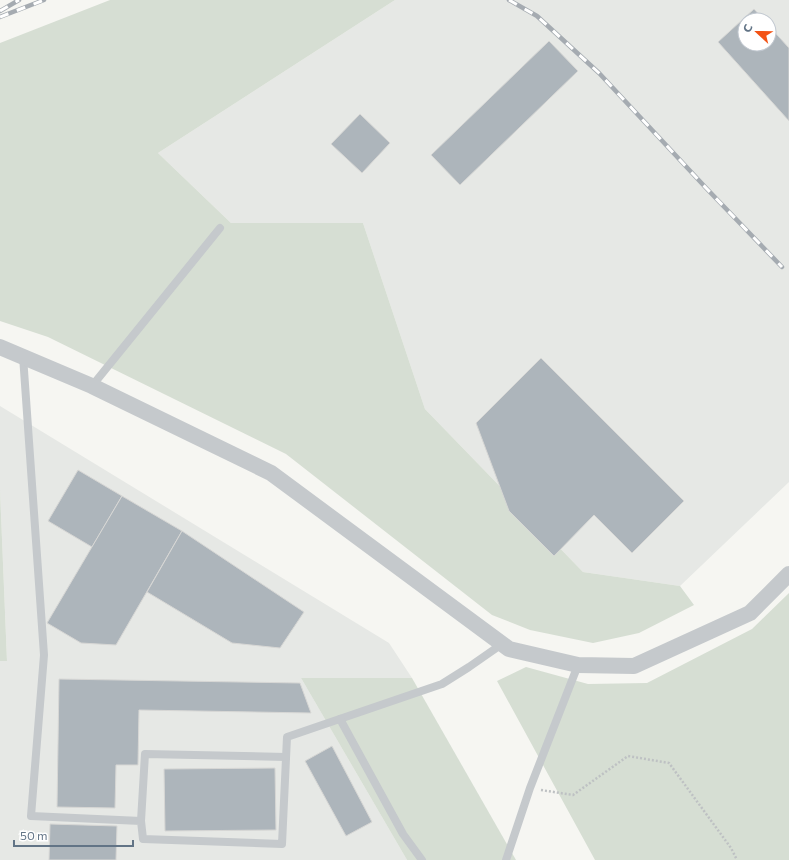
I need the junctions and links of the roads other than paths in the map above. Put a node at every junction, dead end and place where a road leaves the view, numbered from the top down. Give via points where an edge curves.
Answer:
1 (220, 228) dead end
2 (0, 347) edge
3 (23, 356) junction
4 (92, 386) junction
5 (789, 574) edge
6 (502, 644) junction
7 (578, 665) junction
8 (340, 719) junction
9 (286, 757) junction
10 (141, 821) junction
11 (422, 860) edge
12 (506, 860) edge

1 - 4 lane
2 - 3 street
3 - 4 street
3 - 10 lane via 44,655 31,816
4 - 6 street via 271,473
5 - 7 street via 750,613 634,666
6 - 7 street via 509,649
6 - 8 lane via 442,684
7 - 12 lane via 530,788
8 - 9 lane via 287,737
8 - 11 lane via 403,834
9 - 10 lane via 145,754
9 - 10 lane via 282,844 143,839

